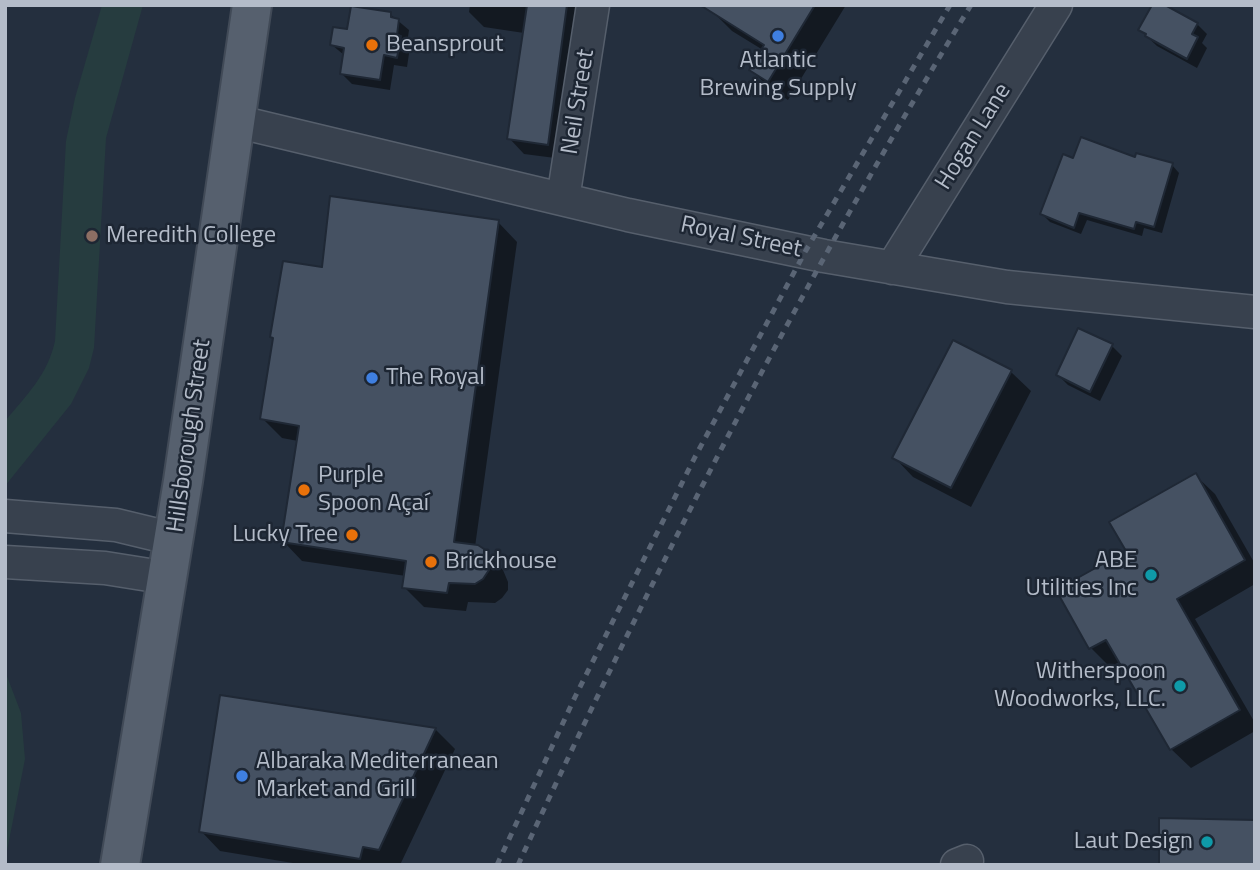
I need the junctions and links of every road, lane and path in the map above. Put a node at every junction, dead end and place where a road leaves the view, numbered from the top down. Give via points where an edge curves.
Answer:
1 (252, 5) edge
2 (593, 5) edge
3 (1056, 5) edge
4 (235, 121) junction
5 (564, 199) junction
6 (892, 268) junction
7 (1255, 312) edge
8 (5, 516) edge
9 (174, 539) junction
10 (5, 562) edge
11 (168, 578) junction
12 (120, 865) edge

1 - 4 main road, Hillsborough Street
2 - 5 street, Neil Street
3 - 6 street, Hogan Lane
4 - 5 street, Royal Street
4 - 9 main road, Hillsborough Street
5 - 6 street, Royal Street
6 - 7 street, Royal Street via 1007,288
8 - 9 street via 116,525
9 - 11 main road, Hillsborough Street
10 - 11 street via 105,568
11 - 12 main road, Hillsborough Street

